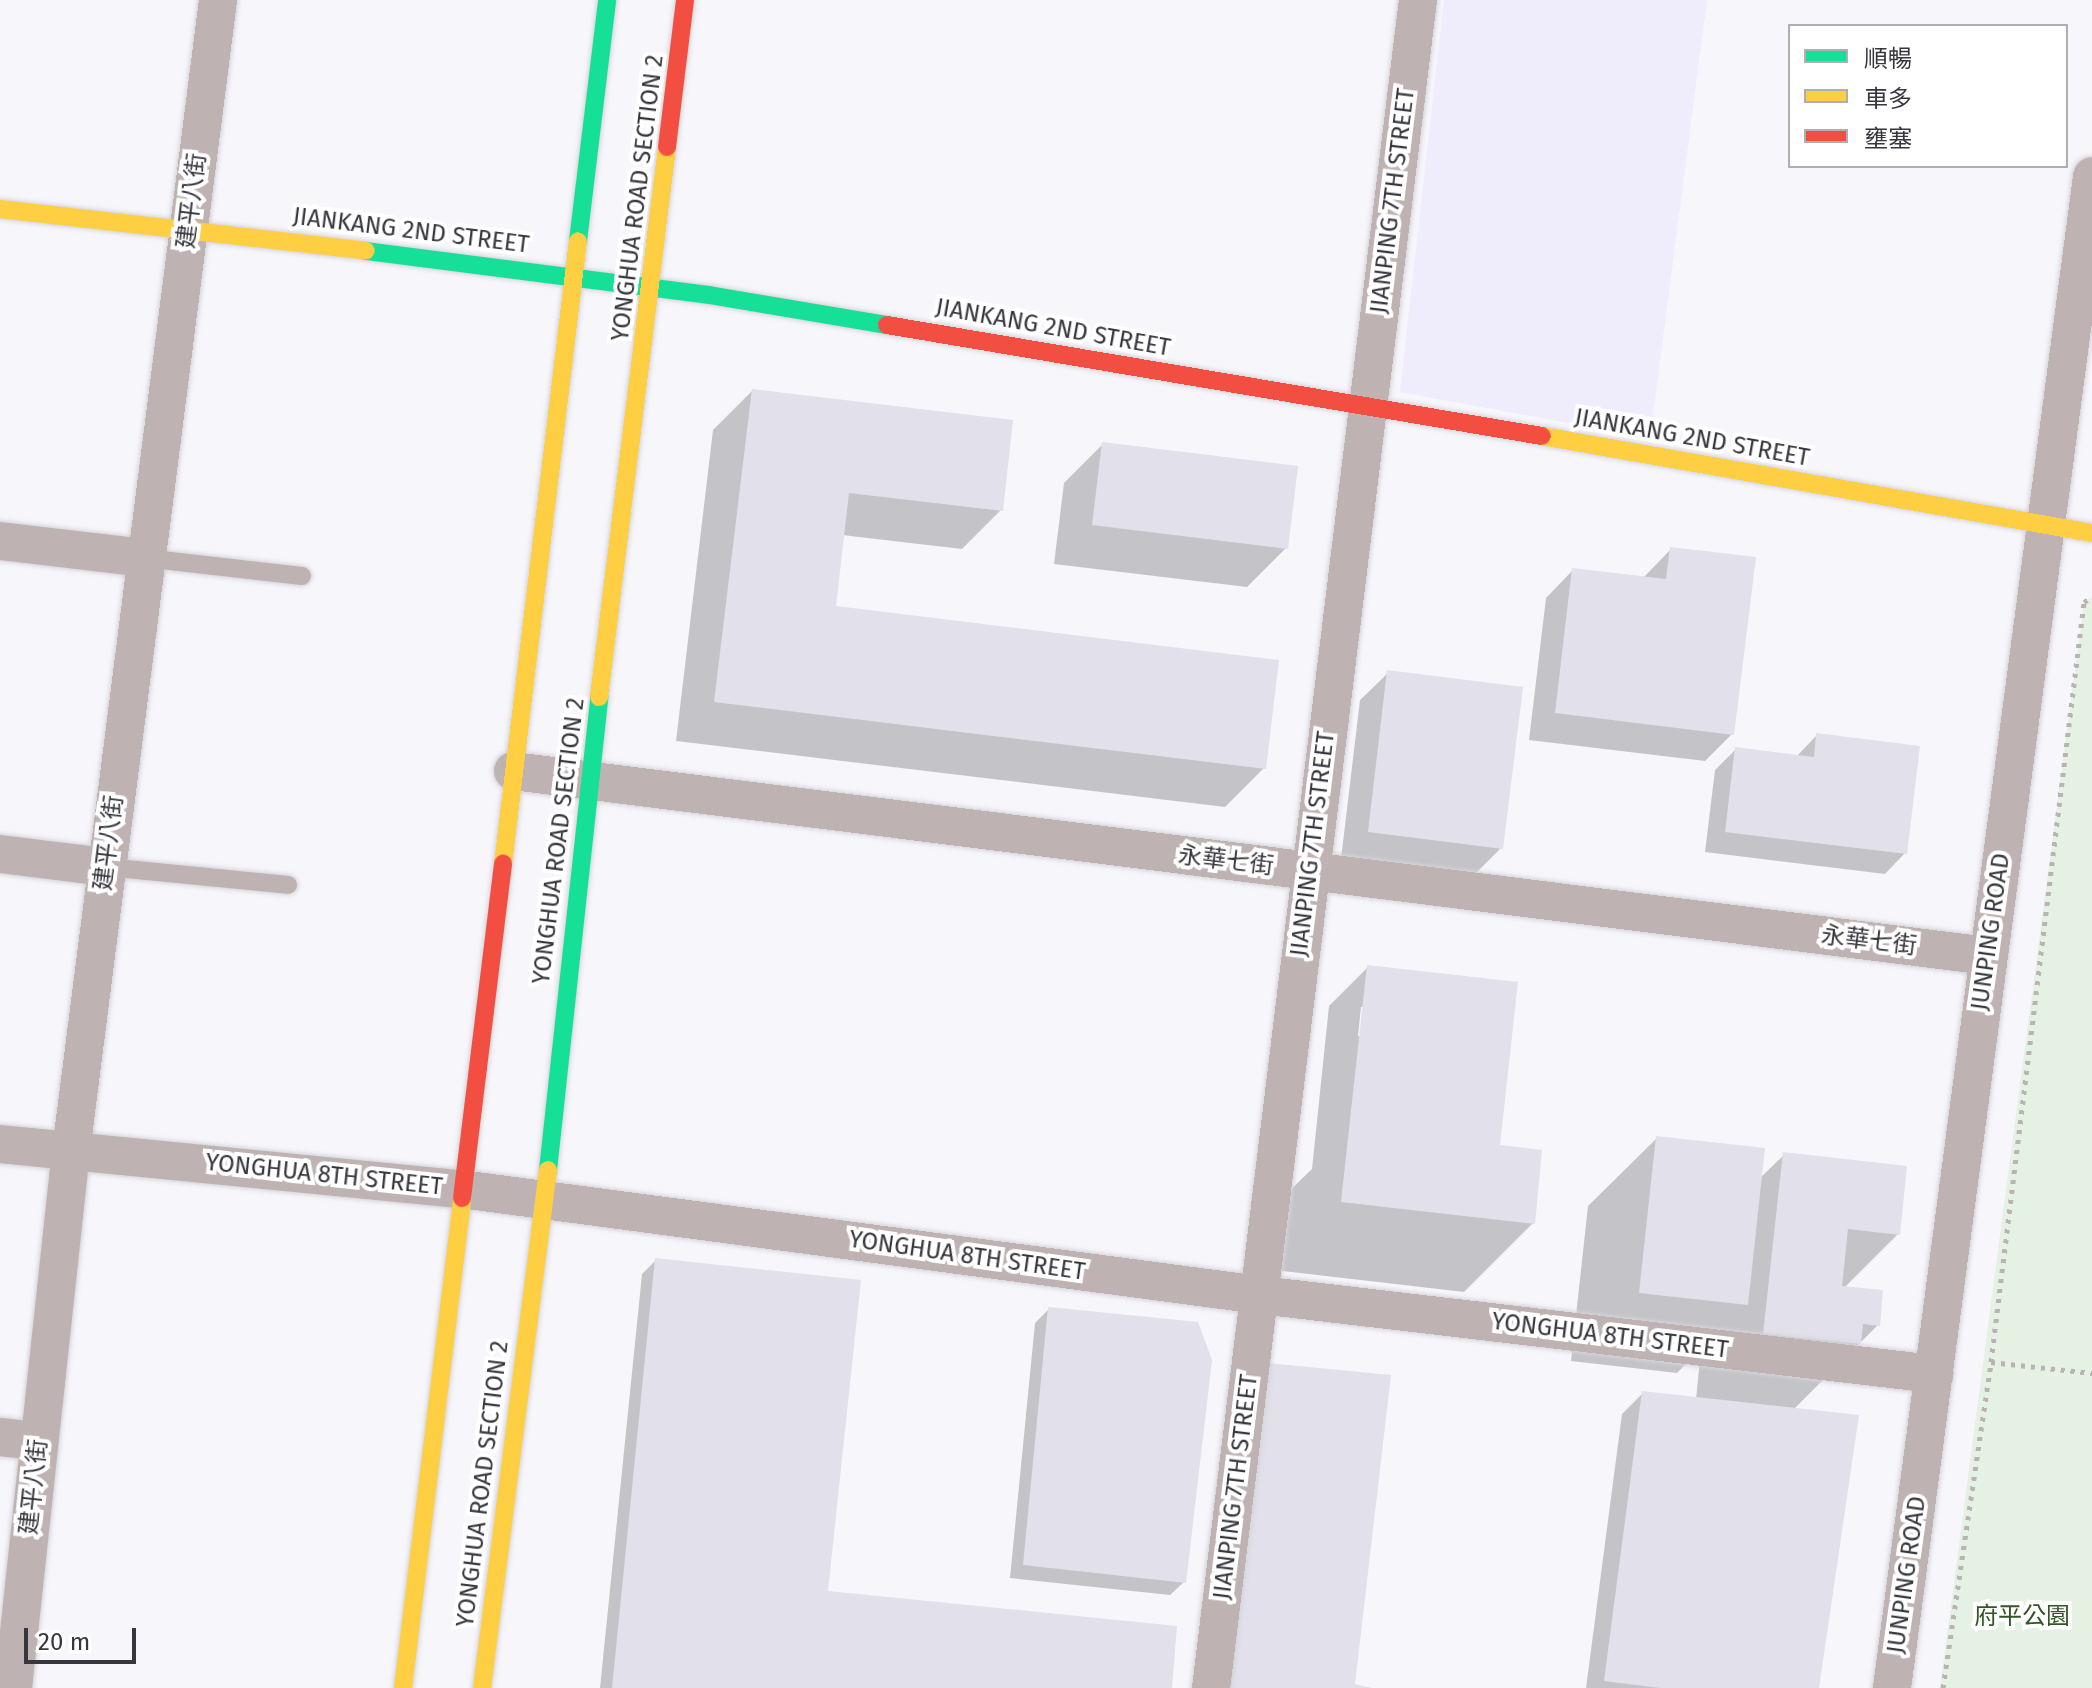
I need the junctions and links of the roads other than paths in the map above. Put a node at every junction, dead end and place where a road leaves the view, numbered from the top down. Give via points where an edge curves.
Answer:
1 (218, 0) edge
2 (607, 0) edge
3 (685, 0) edge
4 (1418, 0) edge
5 (2092, 176) edge
6 (0, 209) edge
7 (189, 228) junction
8 (575, 276) junction
9 (652, 288) junction
10 (1368, 405) junction
11 (2047, 526) junction
12 (2092, 533) edge
13 (0, 541) edge
14 (144, 558) junction
15 (302, 576) dead end
16 (513, 771) junction
17 (589, 781) junction
18 (0, 854) edge
19 (106, 867) junction
20 (1308, 871) junction
21 (288, 885) dead end
22 (1987, 956) junction
23 (0, 1144) edge
24 (71, 1151) junction
25 (461, 1189) junction
26 (545, 1201) junction
27 (1260, 1295) junction
28 (1934, 1374) junction
29 (0, 1437) edge
30 (39, 1441) junction
31 (13, 1688) edge
32 (403, 1688) edge
33 (482, 1688) edge
34 (1211, 1688) edge
35 (1892, 1688) edge

1 - 7 street, 建平八街
2 - 8 street
3 - 9 street, YONGHUA ROAD SECTION 2
4 - 10 street, JIANPING 7TH STREET
5 - 11 street, JUNPING ROAD
6 - 7 street, JIANKANG 2ND STREET
7 - 8 street, JIANKANG 2ND STREET
7 - 14 street, 建平八街
8 - 9 street, JIANKANG 2ND STREET
8 - 16 street
9 - 10 street, JIANKANG 2ND STREET
9 - 17 street, YONGHUA ROAD SECTION 2
10 - 11 street, JIANKANG 2ND STREET
10 - 20 street, JIANPING 7TH STREET
11 - 12 street, JIANKANG 2ND STREET
11 - 22 street, JUNPING ROAD
13 - 14 street
14 - 15 lane
14 - 19 street, 建平八街
16 - 17 street, 永華七街
16 - 25 street
17 - 20 street, 永華七街
17 - 26 street, YONGHUA ROAD SECTION 2
18 - 19 street
19 - 21 lane
19 - 24 street, 建平八街
20 - 22 street, 永華七街
20 - 27 street, JIANPING 7TH STREET
22 - 28 street, JUNPING ROAD
23 - 24 street, YONGHUA 8TH STREET
24 - 25 street, YONGHUA 8TH STREET
24 - 30 street, 建平八街
25 - 26 street, YONGHUA 8TH STREET
25 - 32 street
26 - 27 street, YONGHUA 8TH STREET
26 - 33 street, YONGHUA ROAD SECTION 2
27 - 28 street, YONGHUA 8TH STREET
27 - 34 street, JIANPING 7TH STREET
28 - 35 street, JUNPING ROAD
29 - 30 street
30 - 31 street, 建平八街

